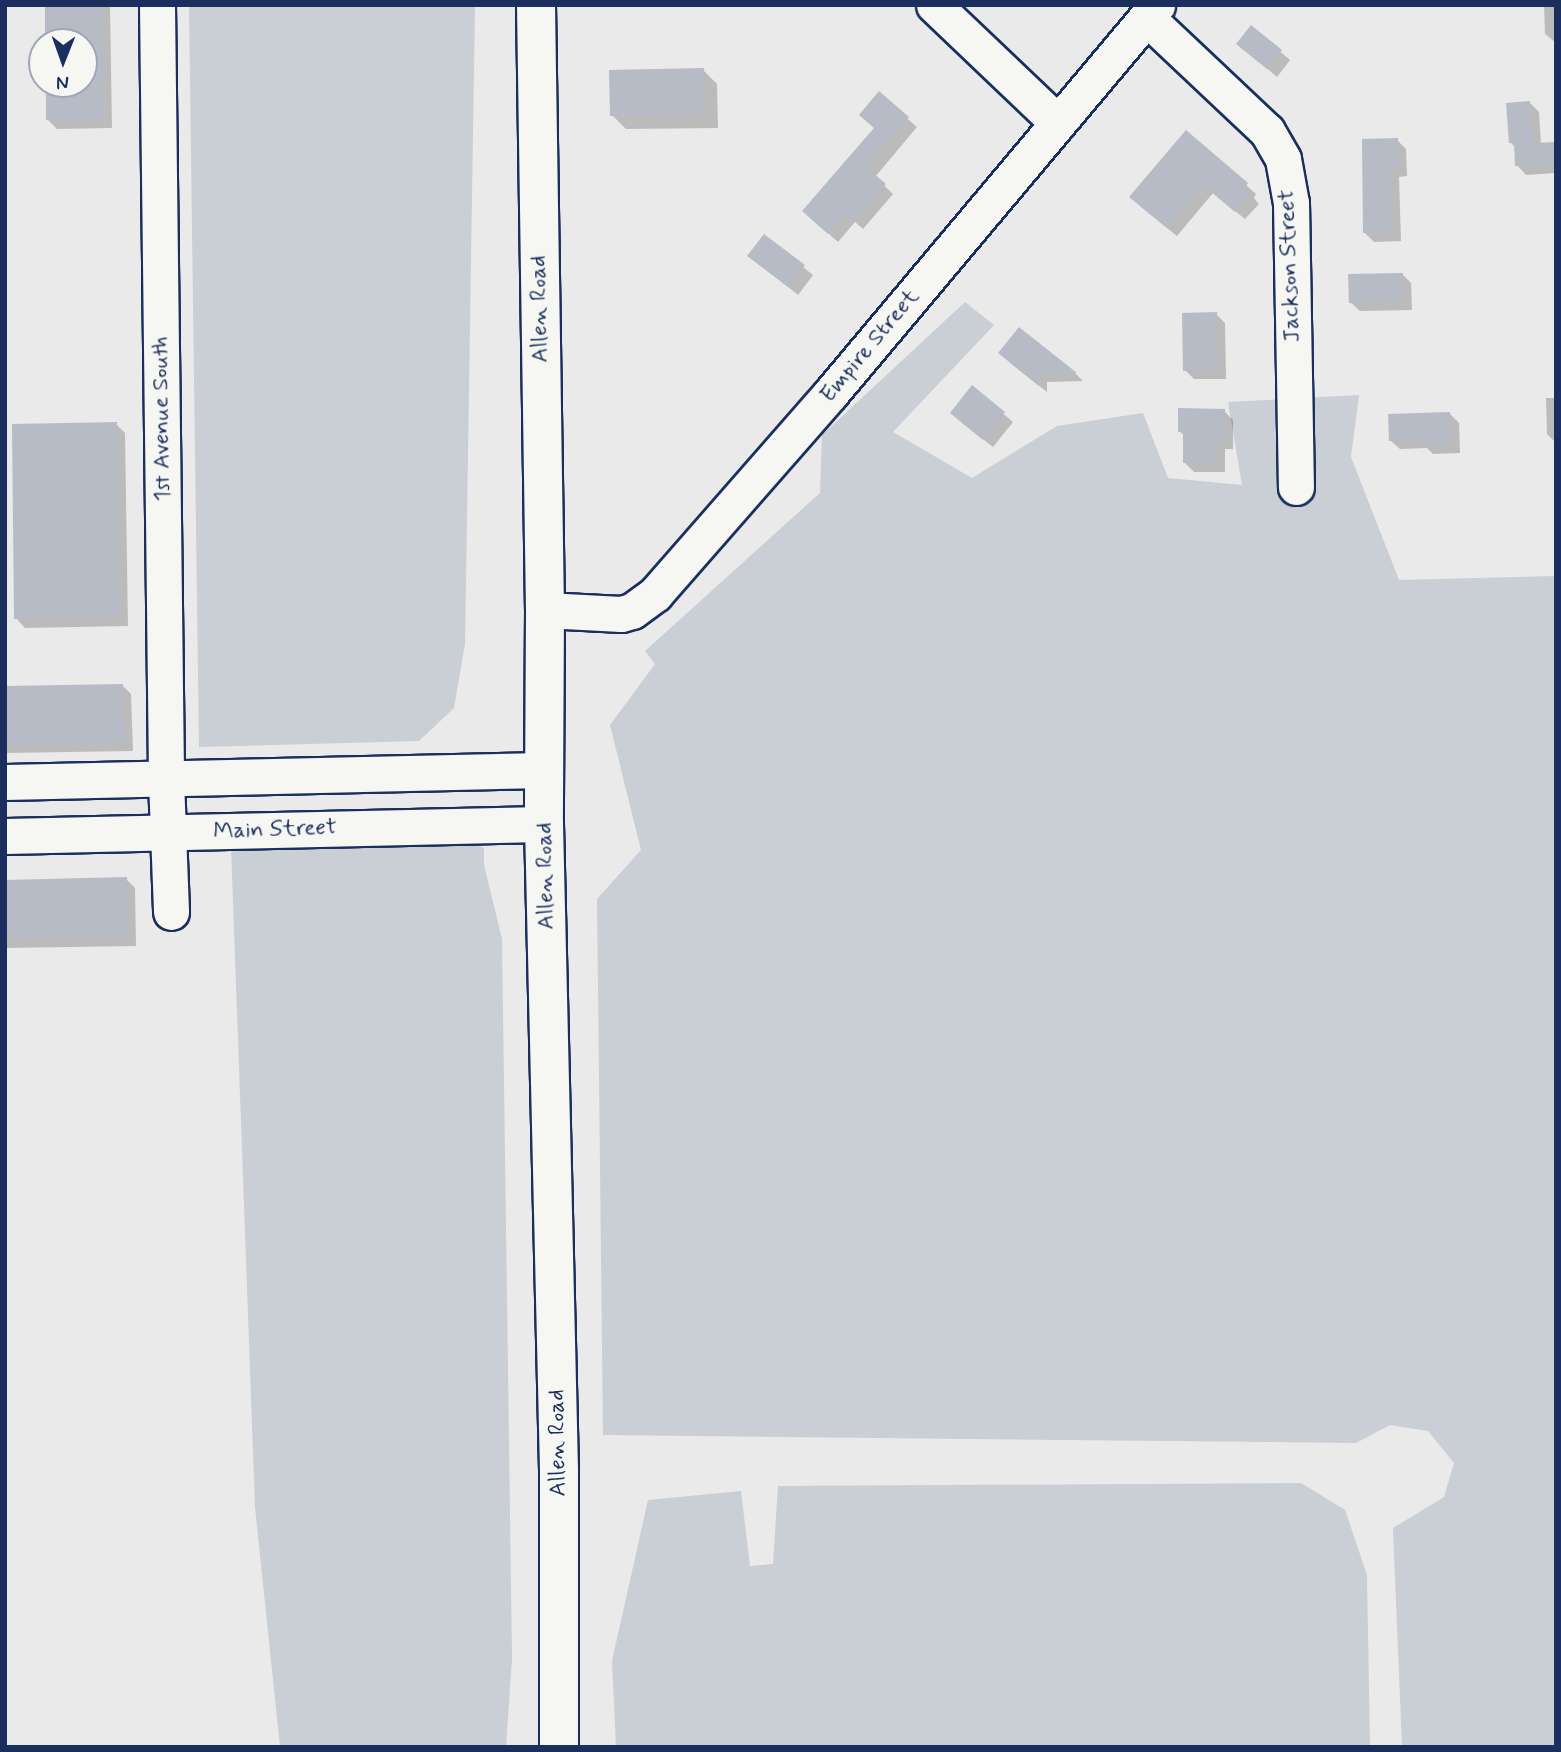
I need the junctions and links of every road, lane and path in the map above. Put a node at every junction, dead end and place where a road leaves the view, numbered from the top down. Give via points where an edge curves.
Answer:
1 (158, 5) edge
2 (536, 5) edge
3 (934, 5) edge
4 (1152, 12) edge
5 (1058, 123) junction
6 (1296, 486) dead end
7 (545, 610) junction
8 (544, 770) junction
9 (332, 776) junction
10 (166, 780) junction
11 (5, 782) edge
12 (544, 824) junction
13 (332, 828) junction
14 (170, 833) junction
15 (5, 836) edge
16 (171, 912) dead end
17 (559, 1747) edge

1 - 10 street, 1st Avenue South
2 - 7 main road, Allen Road
3 - 5 street
4 - 5 street, Empire Street
4 - 6 street, Jackson Street via 1267,131 1283,159 1292,203
5 - 7 street, Empire Street via 655,594 621,614
7 - 8 main road, Allen Road
8 - 9 street
8 - 12 main road, Allen Road
9 - 10 street
9 - 13 street
10 - 11 street
10 - 14 street, 1st Avenue South
12 - 13 street, Main Street
12 - 17 main road, Allen Road via 559,1458
13 - 14 street, Main Street
14 - 15 street, Main Street
14 - 16 street, 1st Avenue South

